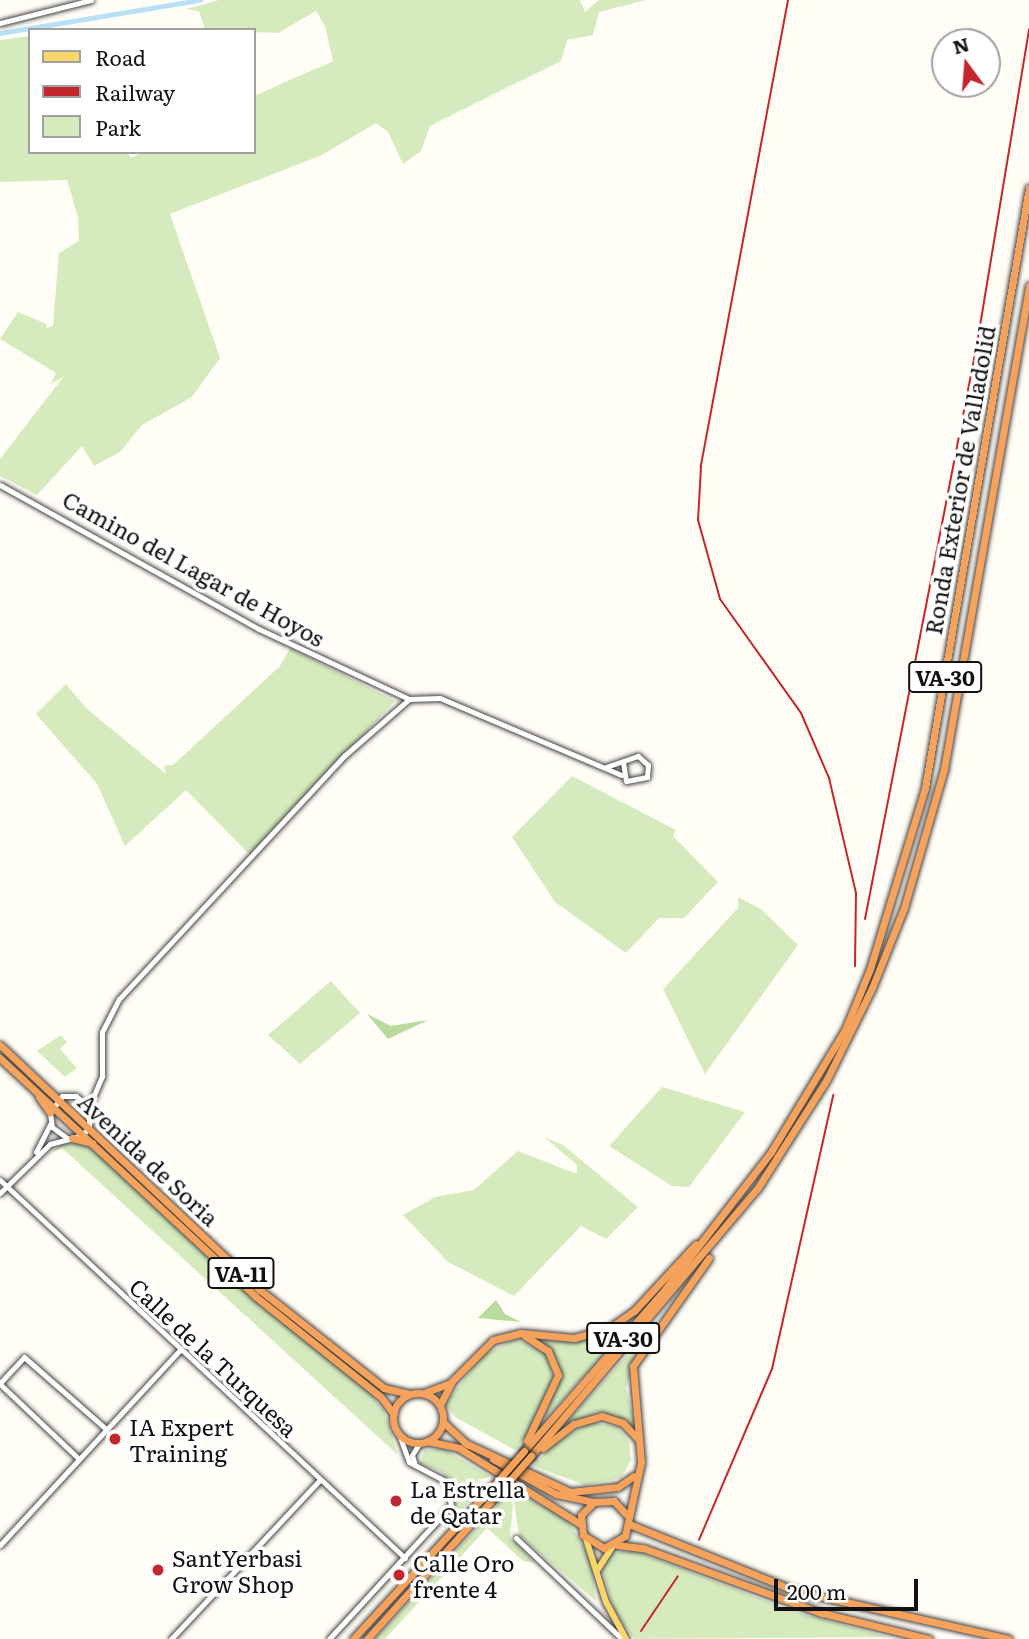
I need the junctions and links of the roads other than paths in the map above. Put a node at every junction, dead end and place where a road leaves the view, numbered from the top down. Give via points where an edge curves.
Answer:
1 (91, 0) edge
2 (0, 23) edge
3 (1029, 188) edge
4 (1029, 285) edge
5 (0, 485) edge
6 (409, 699) junction
7 (622, 762) junction
8 (606, 767) junction
9 (621, 775) junction
10 (0, 1045) edge
11 (0, 1058) edge
12 (90, 1096) junction
13 (81, 1098) junction
14 (89, 1107) junction
15 (53, 1109) junction
16 (86, 1131) junction
17 (70, 1138) junction
18 (92, 1143) junction
19 (31, 1160) junction
20 (0, 1180) edge
21 (7, 1186) junction
22 (0, 1194) edge
23 (719, 1222) junction
24 (715, 1245) junction
25 (514, 1334) junction
26 (181, 1349) junction
27 (452, 1381) junction
28 (0, 1384) edge
29 (424, 1393) junction
30 (409, 1394) junction
31 (440, 1405) junction
32 (394, 1414) junction
33 (443, 1422) junction
34 (106, 1429) junction
35 (398, 1432) junction
36 (424, 1441) junction
37 (464, 1443) junction
38 (640, 1443) junction
39 (527, 1453) junction
40 (79, 1459) junction
41 (418, 1468) junction
42 (638, 1474) junction
43 (320, 1480) junction
44 (632, 1488) junction
45 (491, 1495) junction
46 (594, 1502) junction
47 (614, 1502) junction
48 (626, 1514) junction
49 (580, 1524) junction
50 (629, 1524) junction
51 (516, 1538) dead end
52 (586, 1539) junction
53 (0, 1545) edge
54 (615, 1545) junction
55 (405, 1559) junction
56 (597, 1571) junction
57 (606, 1602) junction
58 (592, 1609) junction
59 (855, 1622) junction
60 (171, 1639) edge
61 (329, 1639) edge
62 (353, 1639) edge
63 (367, 1639) edge
64 (624, 1639) edge
65 (908, 1639) edge
66 (929, 1639) edge
67 (1009, 1639) edge

1 - 2 street
3 - 23 highway, Ronda Exterior de Valladolid / VA-30 via 909,857 845,1030 780,1139
4 - 24 highway, Ronda Exterior de Valladolid / VA-30 via 953,726 919,860 872,988 827,1079
5 - 6 street, Camino del Lagar de Hoyos via 259,629
6 - 8 street via 440,698
6 - 12 street via 344,756 119,999 104,1024 102,1076
7 - 8 street
7 - 9 street
7 - 9 street via 638,756 649,771 637,784
8 - 9 street
10 - 15 highway, Avenida de Soria / VA-11
11 - 15 highway
12 - 13 street
12 - 14 street
13 - 14 street
13 - 15 street
14 - 16 street
15 - 16 highway, Avenida de Soria / VA-11
15 - 17 street
15 - 19 street
16 - 17 street
16 - 18 highway, Avenida de Soria / VA-11
16 - 30 highway, Avenida de Soria / VA-11 via 296,1321 384,1388
17 - 18 highway
17 - 19 street
18 - 32 highway, Avenida de Soria / VA-11
19 - 21 street
20 - 21 street, Calle de la Turquesa
21 - 22 street
21 - 26 street, Calle de la Turquesa
23 - 25 highway via 615,1325 574,1338
23 - 39 highway, Ronda Exterior de Valladolid / VA-30
24 - 38 highway via 633,1366
24 - 39 highway, Ronda Exterior de Valladolid / VA-30
25 - 27 highway via 493,1340
25 - 39 highway via 543,1346 558,1375
26 - 34 street
26 - 43 street, Calle de la Turquesa
27 - 29 highway
27 - 31 highway
28 - 34 street via 24,1357
28 - 40 street
29 - 30 highway, VA-11
29 - 31 highway
30 - 32 highway
31 - 33 highway
32 - 35 highway
33 - 36 highway
33 - 37 highway
34 - 40 street
35 - 36 highway
35 - 41 street via 407,1459
36 - 41 street via 412,1455
36 - 49 highway via 459,1448
37 - 42 highway via 570,1492 618,1487
37 - 46 highway via 556,1494
38 - 39 highway via 623,1423 602,1416 574,1424
38 - 42 highway
39 - 45 highway, Ronda Exterior de Valladolid / VA-30, bridge
40 - 53 street
41 - 55 street via 444,1478 452,1501
42 - 44 highway
43 - 55 street, Calle de la Turquesa
43 - 60 street
44 - 47 highway
44 - 48 highway
45 - 62 highway, Ronda Exterior de Valladolid / VA-30
45 - 63 highway, Ronda Exterior de Valladolid / VA-30
46 - 47 highway
46 - 49 highway
47 - 48 highway
48 - 50 highway
49 - 52 highway
50 - 54 highway
50 - 67 highway via 793,1590
51 - 58 street
52 - 54 highway
52 - 56 main road
54 - 56 main road
54 - 59 highway
55 - 61 street
56 - 57 main road
57 - 58 street
57 - 64 main road
58 - 64 street
59 - 65 highway
59 - 66 highway

